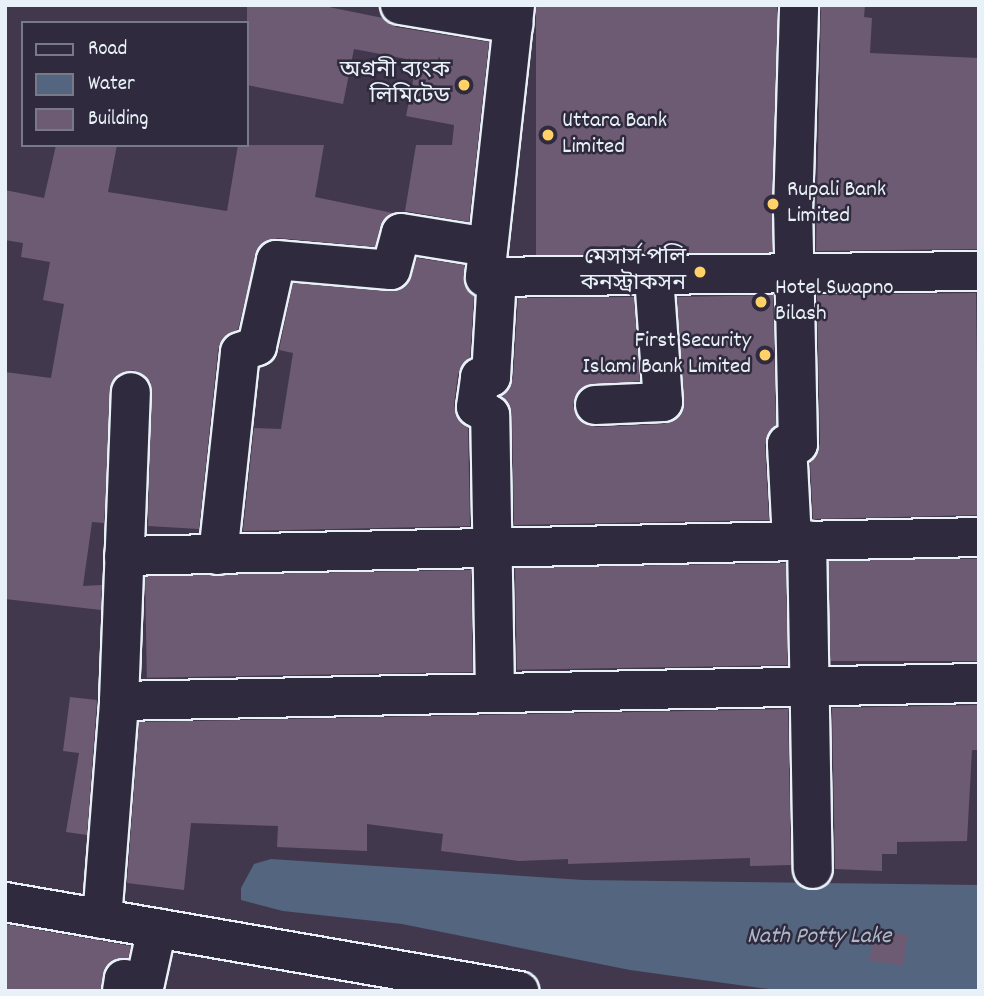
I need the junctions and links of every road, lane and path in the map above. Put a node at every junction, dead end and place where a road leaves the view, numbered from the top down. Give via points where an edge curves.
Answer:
1 (400, 5) edge
2 (799, 5) edge
3 (514, 15) edge
4 (492, 262) junction
5 (979, 271) edge
6 (794, 274) junction
7 (654, 276) junction
8 (131, 392) dead end
9 (595, 405) dead end
10 (979, 537) edge
11 (799, 540) junction
12 (493, 550) junction
13 (218, 555) junction
14 (124, 556) junction
15 (979, 683) edge
16 (810, 688) junction
17 (495, 692) junction
18 (119, 701) junction
19 (813, 869) dead end
20 (5, 902) edge
21 (102, 919) junction
22 (156, 928) junction
23 (477, 987) edge
24 (122, 991) edge
25 (519, 991) edge

1 - 3 street
2 - 6 street
3 - 4 street
4 - 7 street
4 - 12 street via 491,377 480,377 476,407 490,415
4 - 13 street via 401,233 391,270 276,260 257,346 240,352
5 - 6 street
6 - 7 street
6 - 11 street via 798,444 787,444
7 - 9 street via 663,402
8 - 14 street
10 - 11 street
11 - 12 street
11 - 16 street
12 - 13 street
12 - 17 street
13 - 14 street
14 - 18 street
15 - 16 street
16 - 17 street
16 - 19 street
17 - 18 street
18 - 21 street
20 - 21 street
21 - 22 street
22 - 23 street
22 - 24 street via 145,983 124,979
23 - 25 street

